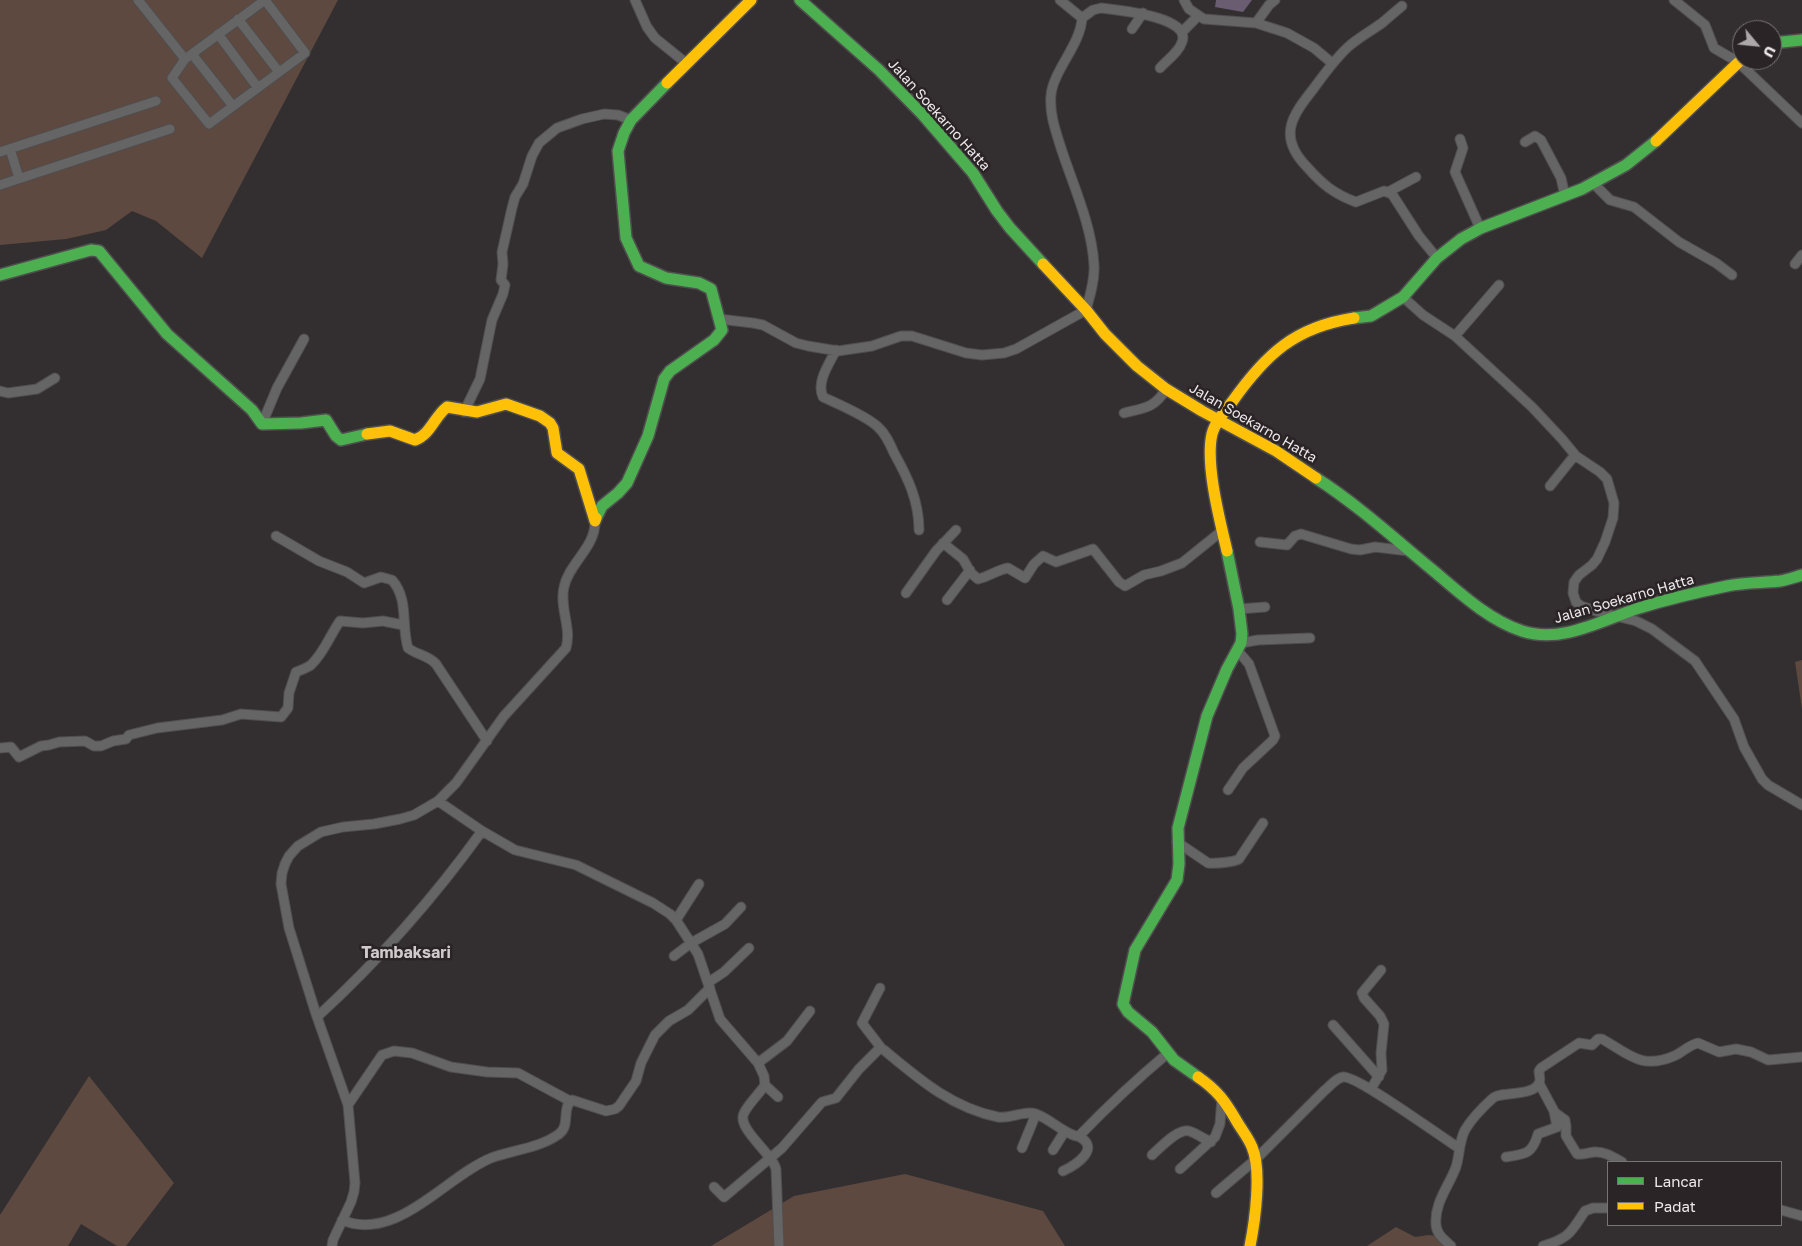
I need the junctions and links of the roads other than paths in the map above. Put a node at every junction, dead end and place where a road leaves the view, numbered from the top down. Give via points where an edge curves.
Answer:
1 (138, 0) edge
2 (265, 0) edge
3 (635, 0) edge
4 (751, 0) edge
5 (800, 0) edge
6 (1060, 0) edge
7 (1184, 0) edge
8 (1275, 0) edge
9 (1674, 0) edge
10 (1402, 6) dead end
11 (1143, 13) junction
12 (1198, 16) junction
13 (1082, 18) junction
14 (238, 19) junction
15 (1256, 23) junction
16 (1132, 29) dead end
17 (1182, 32) junction
18 (218, 34) junction
19 (1802, 40) edge
20 (1782, 42) edge
21 (189, 56) junction
22 (1732, 56) edge
23 (686, 63) junction
24 (1332, 63) junction
25 (1160, 68) dead end
26 (1732, 68) edge
27 (1750, 70) edge
28 (279, 72) junction
29 (258, 88) junction
30 (156, 101) dead end
31 (233, 106) junction
32 (631, 120) junction
33 (1802, 123) edge
34 (170, 129) dead end
35 (1460, 139) dead end
36 (0, 141) edge
37 (1525, 142) dead end
38 (5, 151) edge
39 (1416, 177) dead end
40 (19, 178) junction
41 (1593, 183) junction
42 (0, 185) edge
43 (1388, 192) junction
44 (1565, 196) junction
45 (1480, 228) junction
46 (1802, 255) edge
47 (1437, 258) junction
48 (1795, 264) dead end
49 (0, 275) edge
50 (1732, 275) dead end
51 (1499, 285) dead end
52 (1403, 297) junction
53 (1086, 310) junction
54 (719, 319) junction
55 (1455, 336) junction
56 (304, 339) dead end
57 (836, 350) junction
58 (55, 378) dead end
59 (1166, 389) junction
60 (0, 391) edge
61 (464, 412) junction
62 (1124, 413) dead end
63 (1219, 420) junction
64 (262, 424) junction
65 (1575, 455) junction
66 (1550, 486) dead end
67 (595, 521) junction
68 (919, 530) dead end
69 (956, 530) dead end
70 (1223, 530) junction
71 (276, 536) dead end
72 (1260, 542) dead end
73 (943, 543) junction
74 (1410, 551) junction
75 (970, 570) junction
76 (1802, 575) edge
77 (906, 593) dead end
78 (947, 600) dead end
79 (1265, 607) dead end
80 (1239, 609) junction
81 (1618, 616) junction
82 (403, 625) junction
83 (1310, 638) dead end
84 (1239, 647) junction
85 (487, 741) junction
86 (0, 748) edge
87 (1228, 790) dead end
88 (438, 801) junction
89 (1802, 805) edge
90 (1263, 824) dead end
91 (482, 831) junction
92 (1177, 842) junction
93 (699, 884) dead end
94 (741, 907) dead end
95 (676, 920) junction
96 (691, 943) junction
97 (750, 948) dead end
98 (674, 956) dead end
99 (1381, 970) dead end
100 (710, 985) junction
101 (880, 988) dead end
102 (810, 1011) dead end
103 (317, 1017) junction
104 (1332, 1025) dead end
105 (882, 1049) junction
106 (1168, 1053) junction
107 (1802, 1057) edge
108 (758, 1063) junction
109 (1379, 1077) junction
110 (1539, 1083) junction
111 (765, 1085) junction
112 (1371, 1089) junction
113 (778, 1096) dead end
114 (1222, 1097) junction
115 (570, 1101) junction
116 (348, 1104) junction
117 (1554, 1111) junction
118 (1036, 1114) junction
119 (1065, 1131) junction
120 (1078, 1136) junction
121 (1211, 1142) junction
122 (1022, 1148) dead end
123 (1459, 1148) junction
124 (1053, 1150) dead end
125 (1152, 1155) dead end
126 (1506, 1157) dead end
127 (770, 1158) junction
128 (1255, 1160) junction
129 (1620, 1161) edge
130 (1180, 1169) dead end
131 (1063, 1171) dead end
132 (714, 1187) dead end
133 (1216, 1193) dead end
134 (1607, 1208) edge
135 (1782, 1210) edge
136 (1802, 1216) edge
137 (342, 1220) junction
138 (332, 1246) edge
139 (779, 1246) edge
140 (1250, 1246) edge
141 (1451, 1246) edge
142 (1543, 1246) edge

1 - 21 street
2 - 14 street
2 - 28 street via 305,53
3 - 23 street via 655,38
4 - 23 street
5 - 53 street, Jalan Soekarno Hatta via 879,70 922,114 973,172 1010,228
6 - 13 street
7 - 12 street
8 - 15 street
9 - 22 street via 1705,25 1714,48
10 - 24 street
11 - 13 street via 1101,8
11 - 16 street
11 - 17 street
12 - 15 street via 1210,20
12 - 17 street
13 - 53 street via 1082,27 1050,95 1056,130 1092,243 1094,267
14 - 18 street
14 - 28 street
15 - 24 street via 1287,33
17 - 25 street via 1182,42
18 - 21 street
18 - 29 street
19 - 20 street
21 - 31 street
21 - 31 street via 172,78 209,124
23 - 32 street
24 - 43 street via 1292,119 1290,136 1295,152 1322,184 1348,199 1356,202
26 - 41 street via 1643,152
27 - 33 street
28 - 29 street
29 - 31 street
30 - 38 street
32 - 54 street via 618,151 626,238 639,266 666,278 699,283 711,289
32 - 61 street via 604,114 557,128 540,143 532,156 515,197 502,252 503,294 492,320 480,379
34 - 40 street
35 - 45 street via 1463,148 1455,172
36 - 38 street
37 - 44 street via 1535,136 1541,140 1561,178
38 - 40 street
39 - 43 street
40 - 42 street
41 - 44 street
41 - 50 street via 1610,200 1634,208 1679,242
43 - 47 street
44 - 45 street
45 - 47 street
46 - 48 street
47 - 52 street
49 - 64 street via 91,250 99,251 167,334 252,410
51 - 55 street
52 - 55 street
52 - 63 street via 1371,316 1313,328 1286,343 1252,374
53 - 57 street via 1004,353 966,353 906,336 872,346
53 - 59 street, Jalan Soekarno Hatta via 1128,357
54 - 57 street via 763,325 796,343
54 - 67 street via 722,330 718,336 670,371 664,379 648,436 627,483 602,506
55 - 65 street via 1532,407
56 - 64 street
57 - 68 street via 820,384 820,392 823,397 872,422 884,434 912,490
58 - 60 street via 37,389
59 - 62 street via 1146,408
59 - 63 street, Jalan Soekarno Hatta
61 - 64 street via 447,407 425,436 415,440 383,431 341,440 326,420
61 - 67 street via 486,411 503,404 541,416 552,424 557,453 579,469
63 - 70 street via 1212,433 1210,455
63 - 74 street, Jalan Soekarno Hatta via 1276,451 1341,494
65 - 66 street
65 - 81 street via 1605,476 1614,503 1606,542 1592,565 1574,582 1573,593 1581,606
67 - 85 street via 591,540 564,584 566,648 514,705
69 - 73 street
70 - 75 street via 1182,563 1144,575 1125,586 1093,549 1056,562 1043,556 1025,578 1008,568 978,579
70 - 80 street
71 - 82 street via 364,583 384,577 392,580 404,609
72 - 74 street via 1287,545 1302,534 1351,549 1375,547
73 - 75 street via 963,559
73 - 77 street
74 - 81 street, Jalan Soekarno Hatta via 1491,616 1521,631 1540,636 1556,635
75 - 78 street
76 - 81 street, Jalan Soekarno Hatta via 1781,581 1726,586
79 - 80 street
80 - 84 street via 1242,634
81 - 89 street via 1652,629 1695,661 1734,719 1762,780
82 - 85 street via 408,648 436,664
82 - 86 street via 383,621 340,621 317,658 296,672 288,708 281,717 241,714 222,720 158,728 101,746 85,741 59,742 41,746 19,757 11,747
83 - 84 street via 1258,640
84 - 87 street via 1275,736 1243,768
84 - 92 street via 1208,716
85 - 88 street via 456,784
88 - 91 street
88 - 103 street via 400,820 321,832 298,846 289,856 281,884 290,928
90 - 92 street via 1234,863 1208,863
91 - 95 street via 515,850 576,865 653,903
91 - 103 street via 398,936
92 - 106 street via 1177,880 1135,950 1123,1004
93 - 95 street
94 - 96 street via 725,924
95 - 96 street
96 - 98 street
96 - 100 street
97 - 100 street
99 - 109 street via 1362,993 1384,1024 1383,1066
100 - 108 street via 720,1019
100 - 115 street via 688,1010 655,1035 640,1063 636,1082 619,1106 606,1111
101 - 105 street via 862,1023
102 - 108 street via 787,1041
103 - 116 street
104 - 109 street
105 - 118 street via 930,1087 964,1107 1000,1117
105 - 127 street via 859,1069 835,1099 822,1102 792,1138
106 - 114 street
106 - 120 street
107 - 110 street via 1768,1060 1736,1049 1719,1052 1698,1043 1675,1056 1648,1062 1640,1061 1600,1038 1592,1045 1579,1044 1541,1068
108 - 111 street
109 - 112 street
110 - 117 street
110 - 123 street via 1516,1094 1494,1097 1470,1123
111 - 113 street
111 - 127 street via 743,1114 742,1121
112 - 123 street
112 - 128 street via 1348,1077 1336,1080
114 - 121 street via 1218,1130
114 - 128 street via 1252,1147
115 - 116 street via 518,1073 451,1067 412,1053 394,1051 382,1055
115 - 137 street via 564,1130 556,1136 476,1166 419,1205 391,1219 357,1225
116 - 137 street via 355,1183 351,1202
117 - 126 street via 1557,1127 1538,1134 1527,1153
117 - 129 street via 1565,1120 1566,1136 1577,1154 1603,1153
118 - 119 street
118 - 122 street
119 - 120 street
119 - 124 street
120 - 131 street via 1087,1143 1086,1155 1075,1166
121 - 125 street via 1183,1131
121 - 130 street
123 - 141 street via 1456,1164 1436,1211 1439,1235
127 - 132 street via 724,1197
127 - 139 street via 776,1169
128 - 133 street
128 - 140 street
134 - 142 street via 1585,1211 1569,1235
135 - 136 street
137 - 138 street

